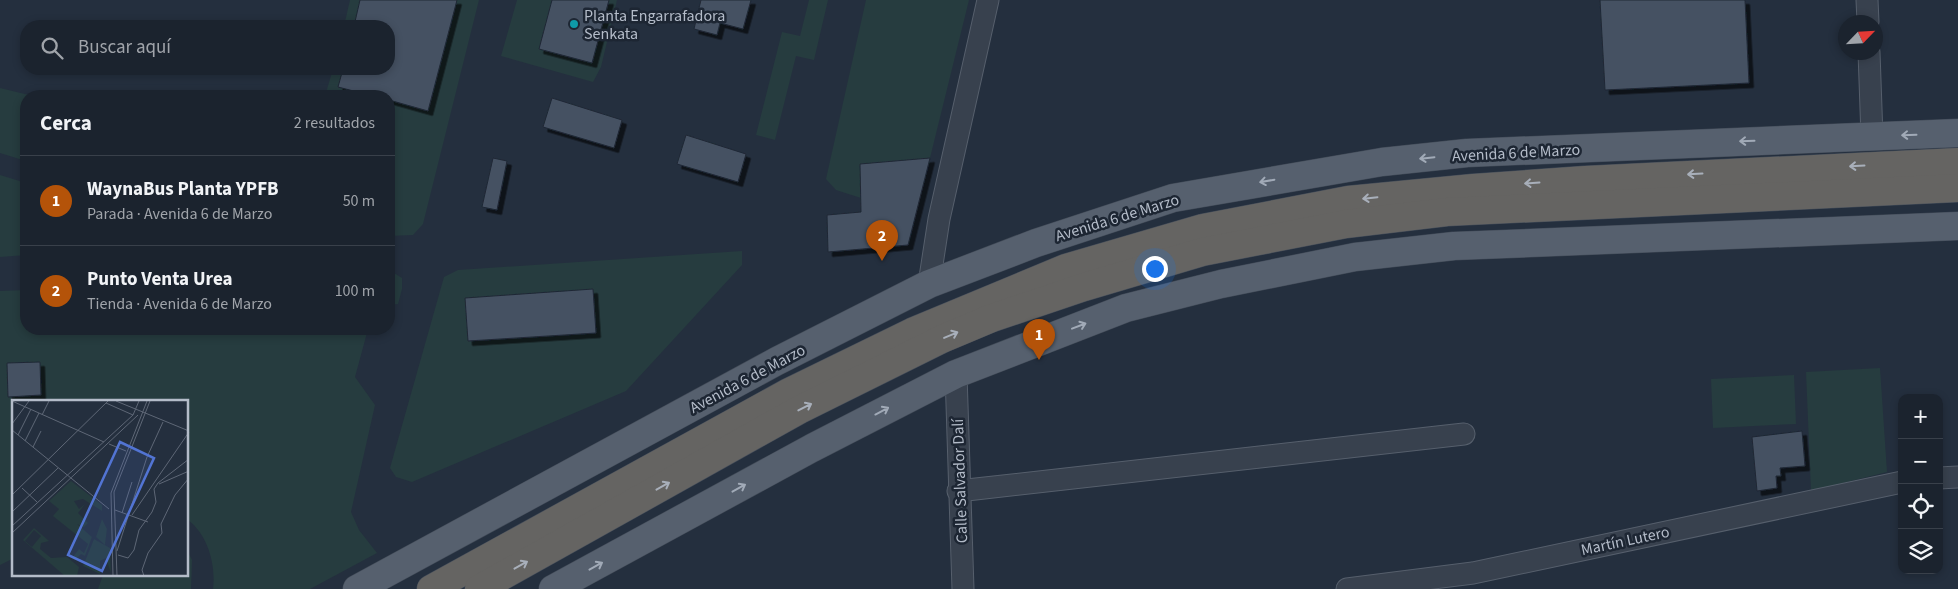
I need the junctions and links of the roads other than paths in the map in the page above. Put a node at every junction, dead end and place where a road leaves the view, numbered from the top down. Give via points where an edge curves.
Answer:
1 (988, 0) edge
2 (1867, 0) edge
3 (1868, 15) edge
4 (1869, 60) edge
5 (1958, 133) edge
6 (1872, 137) junction
7 (1958, 162) edge
8 (1958, 188) edge
9 (1958, 226) edge
10 (929, 284) junction
11 (956, 374) junction
12 (1464, 434) dead end
13 (1958, 477) edge
14 (1943, 478) edge
15 (1898, 483) edge
16 (958, 491) junction
17 (358, 589) edge
18 (430, 589) edge
19 (479, 589) edge
20 (553, 589) edge
21 (963, 589) edge
22 (1347, 589) edge

1 - 10 street via 938,219
2 - 3 street
4 - 6 street
5 -> 6 main road, Avenida 6 de Marzo
6 -> 10 main road, Avenida 6 de Marzo via 1467,153 1382,162 1173,198 1036,243
7 -> 18 highway, Avenida 6 de Marzo via 1474,188 1348,200 1203,228 1066,268 912,332 790,392
19 -> 8 highway via 800,410 942,339 1010,312 1202,252 1346,224 1447,212
11 -> 9 main road via 1126,308 1221,284 1354,257 1454,246
10 - 17 main road, Avenida 6 de Marzo via 777,361
11 - 16 street, Calle Salvador Dalí
20 -> 11 main road
12 - 16 street
13 - 14 street
15 - 22 street, Martín Lutero via 1473,573
16 - 21 street, Calle Salvador Dalí

